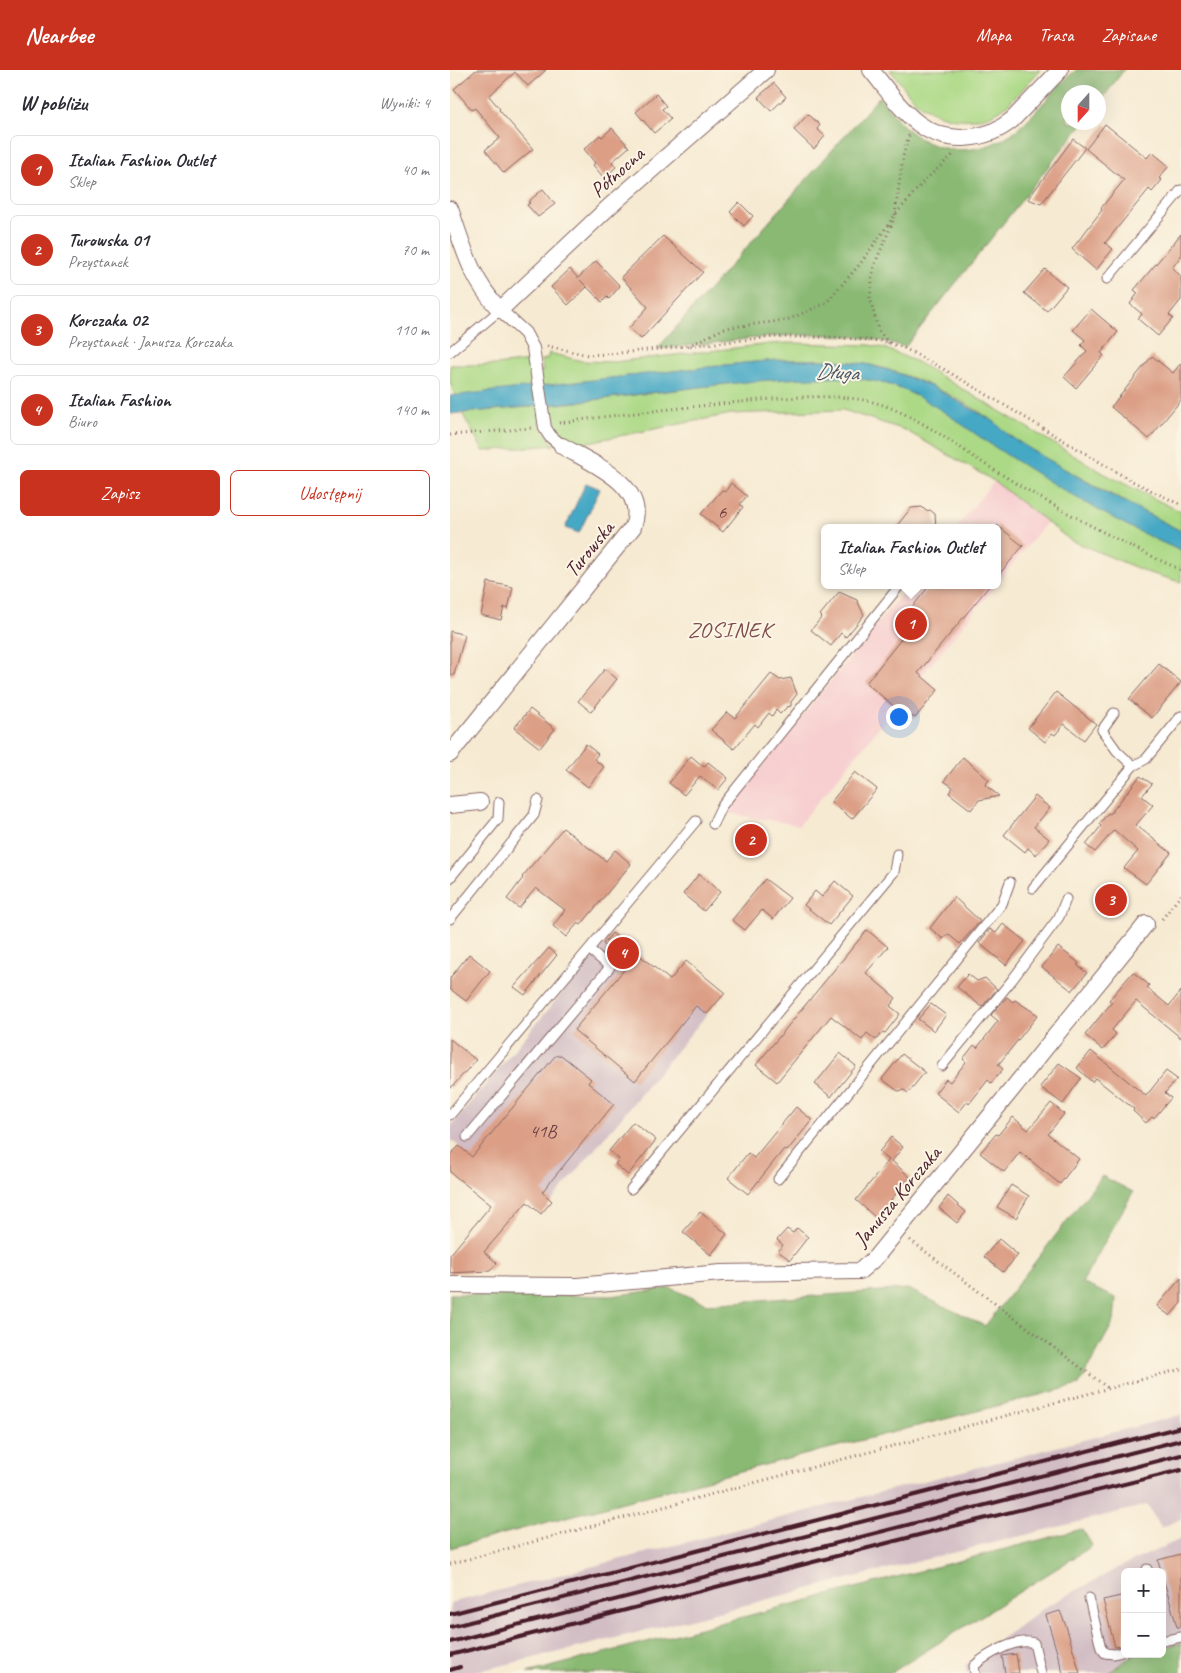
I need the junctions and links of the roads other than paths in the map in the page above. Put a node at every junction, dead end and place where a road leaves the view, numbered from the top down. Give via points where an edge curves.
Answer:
1 (766, 70) edge
2 (871, 70) edge
3 (1060, 70) edge
4 (1181, 190) edge
5 (450, 209) edge
6 (1107, 280) dead end
7 (500, 310) junction
8 (450, 352) edge
9 (562, 446) joint
10 (897, 589) edge
11 (1114, 713) dead end
12 (1181, 716) edge
13 (450, 754) edge
14 (1133, 766) junction
15 (538, 800) dead end
16 (480, 802) dead end
17 (500, 802) dead end
18 (450, 805) edge
19 (696, 821) dead end
20 (713, 824) dead end
21 (897, 854) dead end
22 (450, 878) edge
23 (1010, 882) dead end
24 (1033, 888) dead end
25 (1066, 899) dead end
26 (450, 919) edge
27 (1154, 922) road end
28 (589, 949) junction
29 (942, 1066) dead end
30 (450, 1115) edge
31 (467, 1138) dead end
32 (778, 1179) dead end
33 (631, 1189) dead end
34 (450, 1285) edge
35 (1089, 1598) dead end
36 (1181, 1636) edge
37 (1166, 1638) edge
38 (1121, 1653) edge
39 (974, 1670) edge
40 (967, 1673) edge
41 (1041, 1673) edge

1 - 7 street, Północna via 610,206
2 - 3 street via 914,127 956,138 995,132 1012,120
4 - 6 lane
5 - 7 street via 472,271
7 - 8 lane
7 - 9 street, Turowska via 525,333 529,341 534,352 544,425 550,436
9 - 13 street, Turowska via 624,486 635,502 636,520
10 - 20 lane via 721,807
11 - 14 lane via 1102,730
12 - 14 lane via 1146,759
14 - 24 lane
15 - 26 lane via 534,815
16 - 18 street
17 - 22 lane via 498,819
19 - 28 lane
21 - 33 lane via 894,872
23 - 32 lane via 1002,904
25 - 29 lane via 1060,917
27 - 34 street, Janusza Korczaka via 875,1258 860,1271 721,1273 577,1286
28 - 30 lane
28 - 31 lane via 610,967
35 - 38 lane via 1101,1648 1106,1653
36 - 37 lane
39 - 40 lane
39 - 41 lane via 984,1657 1001,1648 1028,1641 1034,1643

